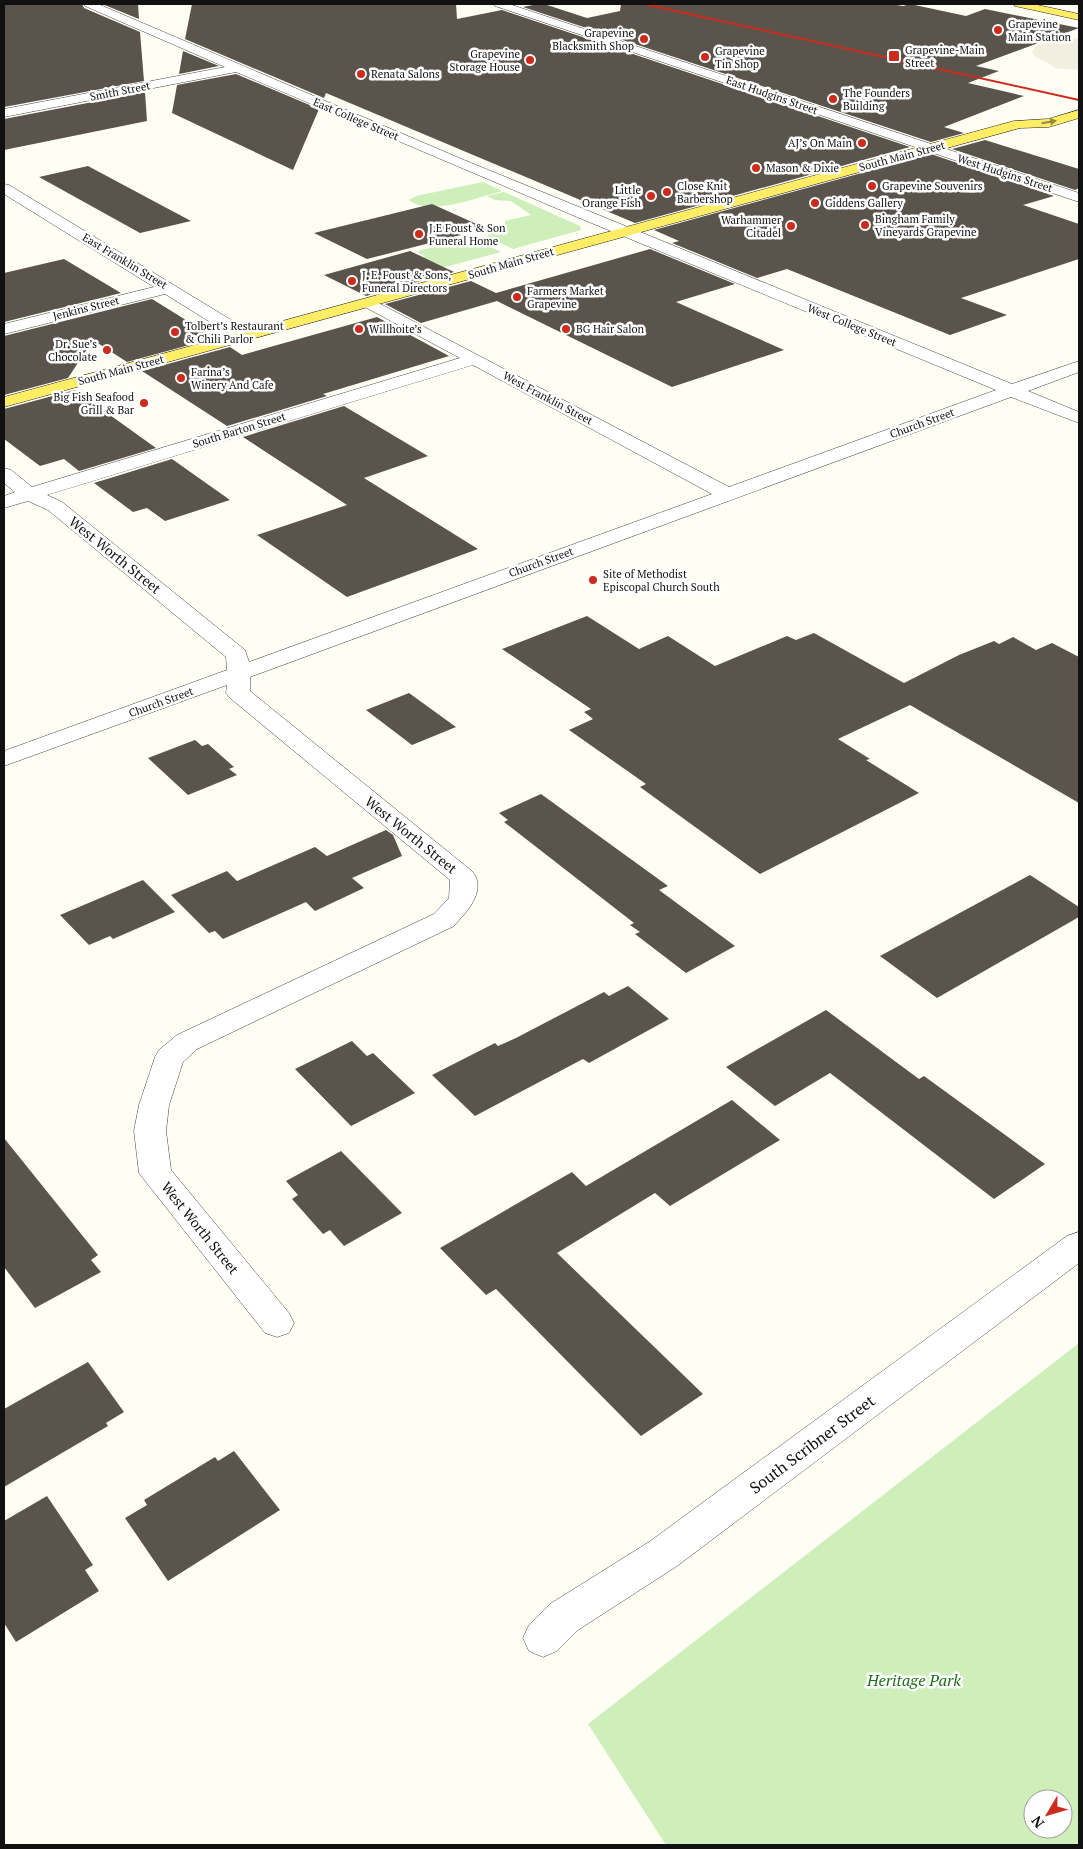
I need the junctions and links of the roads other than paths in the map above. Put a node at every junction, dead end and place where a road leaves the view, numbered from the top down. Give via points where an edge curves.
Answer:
1 (89, 4) edge
2 (499, 4) edge
3 (1019, 4) edge
4 (1058, 4) edge
5 (1079, 8) edge
6 (1079, 17) edge
7 (235, 69) junction
8 (1079, 101) edge
9 (4, 113) edge
10 (1079, 114) edge
11 (1019, 124) junction
12 (930, 148) junction
13 (4, 188) edge
14 (1079, 198) edge
15 (625, 232) junction
16 (168, 288) junction
17 (369, 303) junction
18 (4, 329) edge
19 (245, 336) junction
20 (474, 358) junction
21 (1079, 366) edge
22 (1012, 391) junction
23 (4, 402) edge
24 (1079, 418) edge
25 (4, 474) edge
26 (29, 494) junction
27 (727, 494) junction
28 (4, 502) edge
29 (239, 673) junction
30 (4, 759) edge
31 (1079, 1245) edge
32 (277, 1323) dead end
33 (543, 1638) dead end

1 - 7 street, East College Street
2 - 12 street, East Hudgins Street
3 - 6 main road
4 - 5 main road
7 - 9 street, Smith Street
7 - 15 street, East College Street
8 - 11 main road, South Main Street via 1026,116
11 -> 10 main road, South Main Street via 1049,123
11 - 12 main road, South Main Street
12 - 14 street, West Hudgins Street
12 - 15 main road, South Main Street
13 - 16 street, East Franklin Street
15 - 17 main road, South Main Street
15 - 22 street, West College Street
16 - 18 street, Jenkins Street
16 - 19 street, East Franklin Street
17 - 19 main road, South Main Street
17 - 20 street, West Franklin Street
19 - 23 main road, South Main Street
20 - 26 street, South Barton Street
20 - 27 street, West Franklin Street
21 - 22 street, Church Street
22 - 24 street, West College Street
22 - 27 street, Church Street
25 - 26 street, West Worth Street
26 - 28 street, South Barton Street
26 - 29 street, West Worth Street via 55,506 237,655
27 - 29 street, Church Street
29 - 30 street, Church Street
29 - 32 street, West Worth Street via 238,693 464,878 462,900 444,920 187,1042 170,1057 154,1105 150,1131 155,1173
31 - 33 street, South Scribner Street via 663,1554 564,1617

